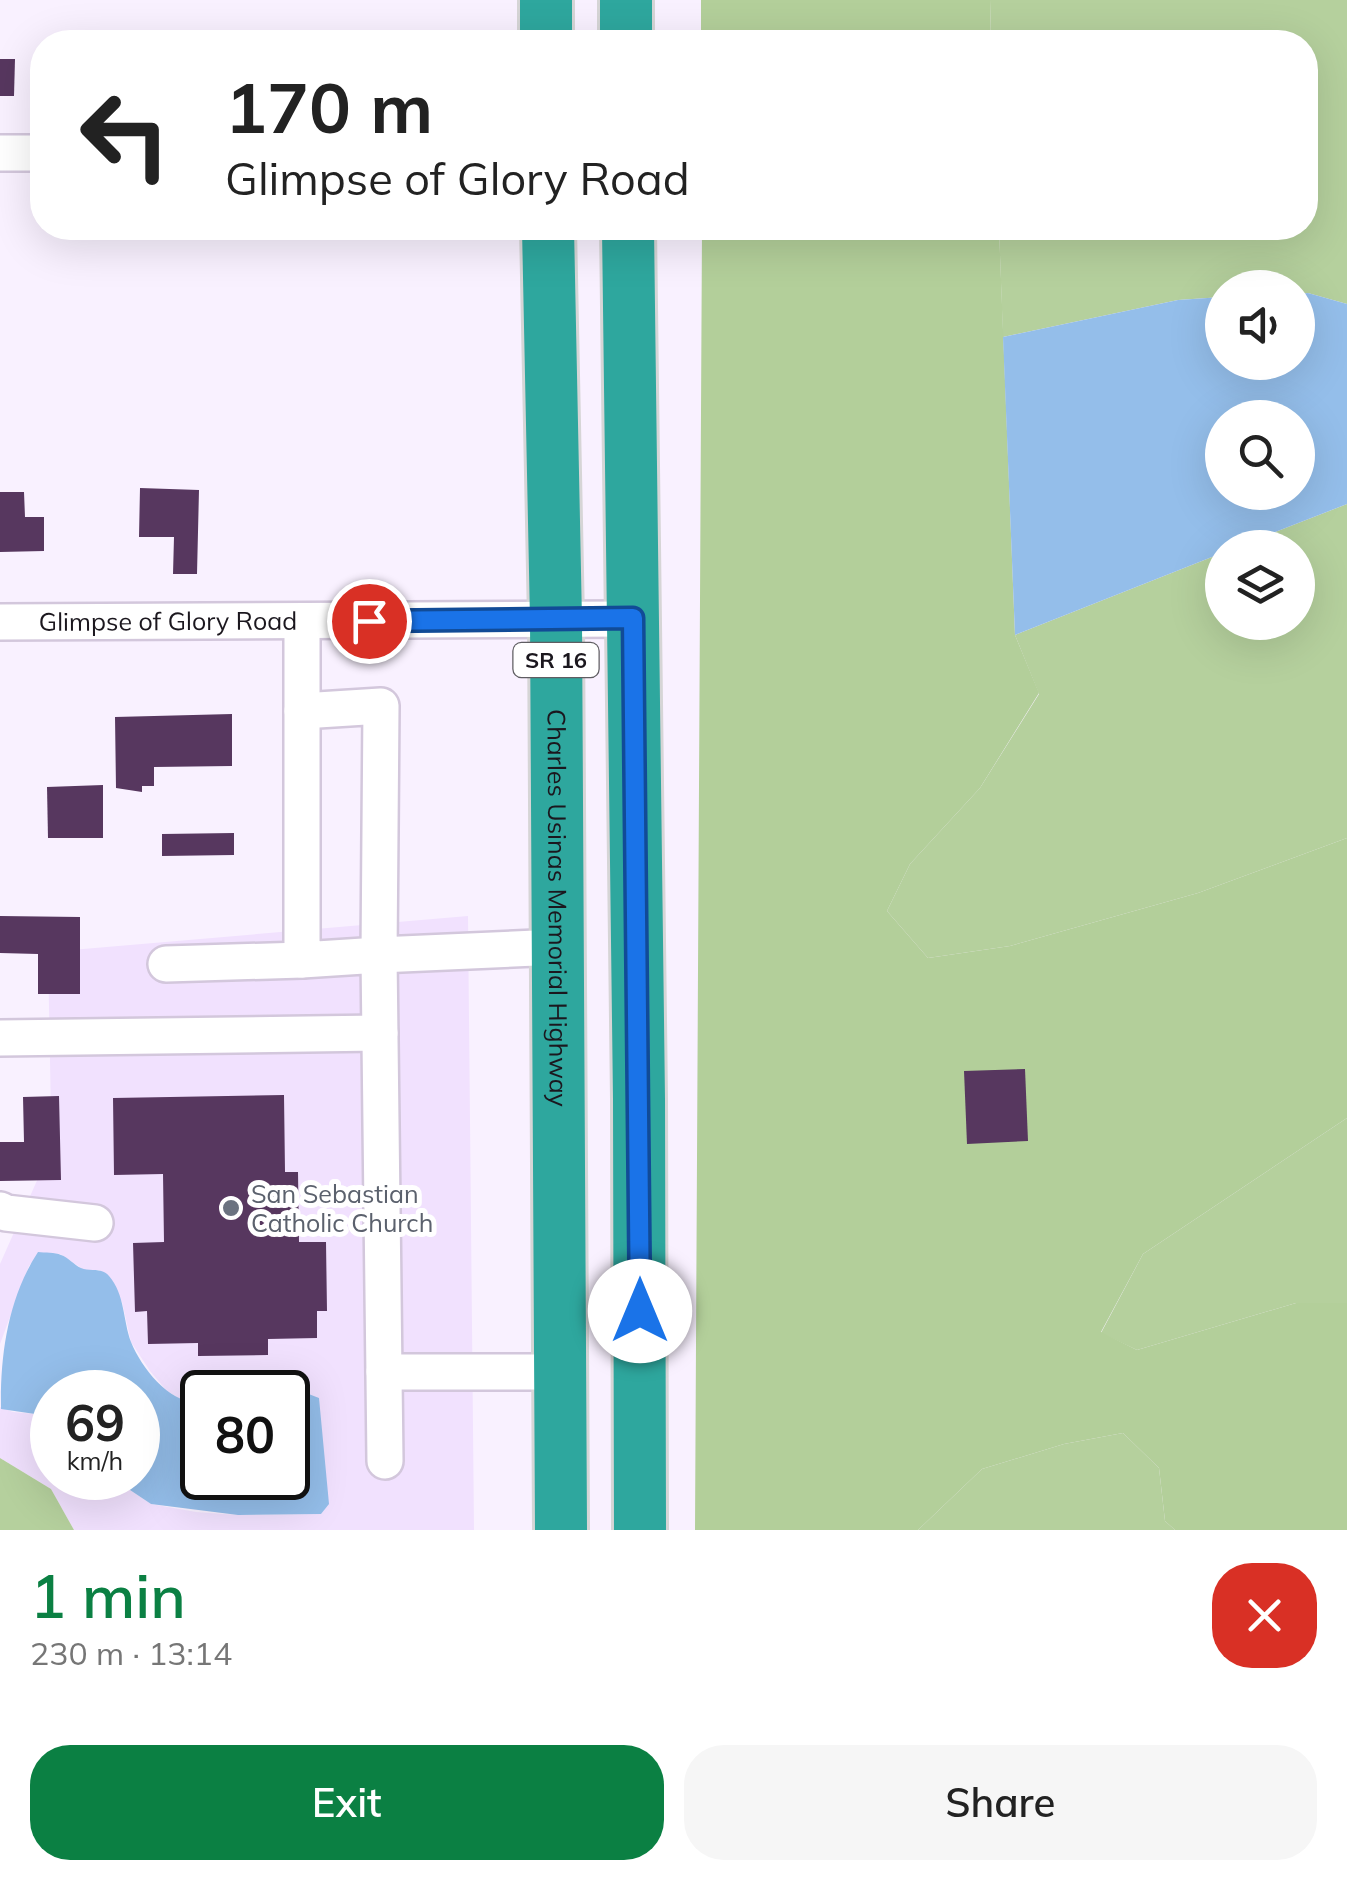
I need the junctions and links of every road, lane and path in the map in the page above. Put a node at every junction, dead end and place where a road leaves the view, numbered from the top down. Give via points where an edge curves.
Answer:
1 (546, 0) edge
2 (626, 0) edge
3 (546, 30) edge
4 (626, 30) edge
5 (30, 152) edge
6 (0, 153) edge
7 (548, 240) edge
8 (628, 240) edge
9 (633, 618) junction
10 (556, 620) junction
11 (302, 621) junction
12 (0, 622) edge
13 (302, 710) junction
14 (558, 947) junction
15 (379, 955) junction
16 (302, 960) junction
17 (166, 964) dead end
18 (380, 1033) junction
19 (0, 1038) edge
20 (0, 1210) edge
21 (95, 1223) dead end
22 (384, 1372) junction
23 (560, 1372) junction
24 (385, 1460) dead end
25 (561, 1530) edge
26 (640, 1530) edge

1 - 3 highway
2 - 4 highway
5 - 6 street
7 - 10 highway, Charles Usinas Memorial Highway / SR 16
8 - 9 highway, SR 16
9 - 10 street, Glimpse of Glory Road
9 - 26 highway, SR 16
10 - 11 street, Glimpse of Glory Road
10 - 14 highway, Charles Usinas Memorial Highway / SR 16
11 - 12 street, Glimpse of Glory Road
11 - 13 street
13 - 15 street via 381,706
13 - 16 street
14 - 15 street
14 - 23 highway, Charles Usinas Memorial Highway / SR 16
15 - 16 street
15 - 18 street
16 - 17 street
18 - 19 street
18 - 22 street
20 - 21 street
22 - 23 street
22 - 24 street
23 - 25 highway, Charles Usinas Memorial Highway / SR 16

